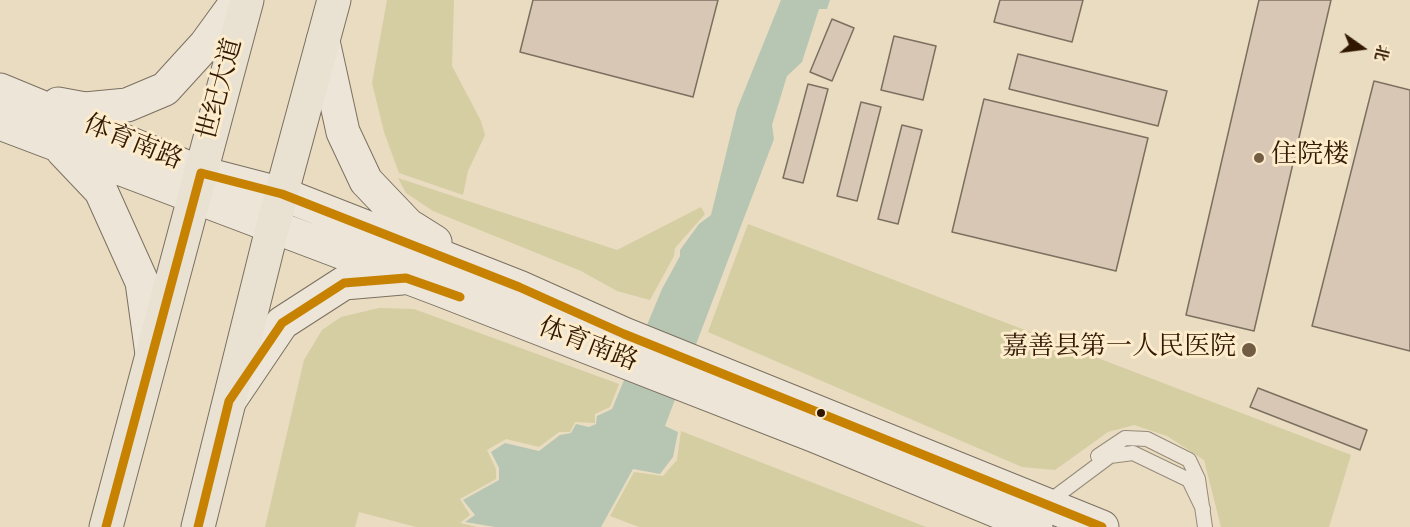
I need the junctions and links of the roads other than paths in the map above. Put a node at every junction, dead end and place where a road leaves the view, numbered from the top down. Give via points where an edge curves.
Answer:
1 (238, 0) edge
2 (247, 0) edge
3 (334, 0) edge
4 (323, 41) junction
5 (5, 103) edge
6 (58, 145) junction
7 (197, 185) junction
8 (278, 209) junction
9 (476, 270) junction
10 (441, 290) junction
11 (620, 347) junction
12 (152, 354) junction
13 (230, 401) junction
14 (1041, 515) edge
15 (106, 527) edge
16 (198, 527) edge
17 (1102, 527) edge
18 (1205, 527) edge

1 - 5 main road via 206,44 165,89 127,105 85,109
2 - 7 main road, 世纪大道
3 - 4 main road
4 - 8 main road
4 - 9 main road via 343,132 366,181 408,225
5 - 6 main road, 体育南路
5 - 7 main road, 体育南路
6 - 7 main road, 体育南路
6 - 12 main road via 100,191 142,282
7 - 8 main road, 体育南路
7 - 12 main road, 世纪大道
8 - 9 main road, 体育南路
8 - 10 main road, 体育南路
8 - 13 main road
9 - 11 main road, 体育南路
10 - 11 main road, 体育南路
10 - 13 main road via 406,278 344,283 282,324
11 - 14 main road, 体育南路
12 - 15 main road, 世纪大道
13 - 16 main road
14 - 17 main road, 体育南路
14 - 18 lane via 1080,476 1110,456 1132,453 1189,480 1203,509

